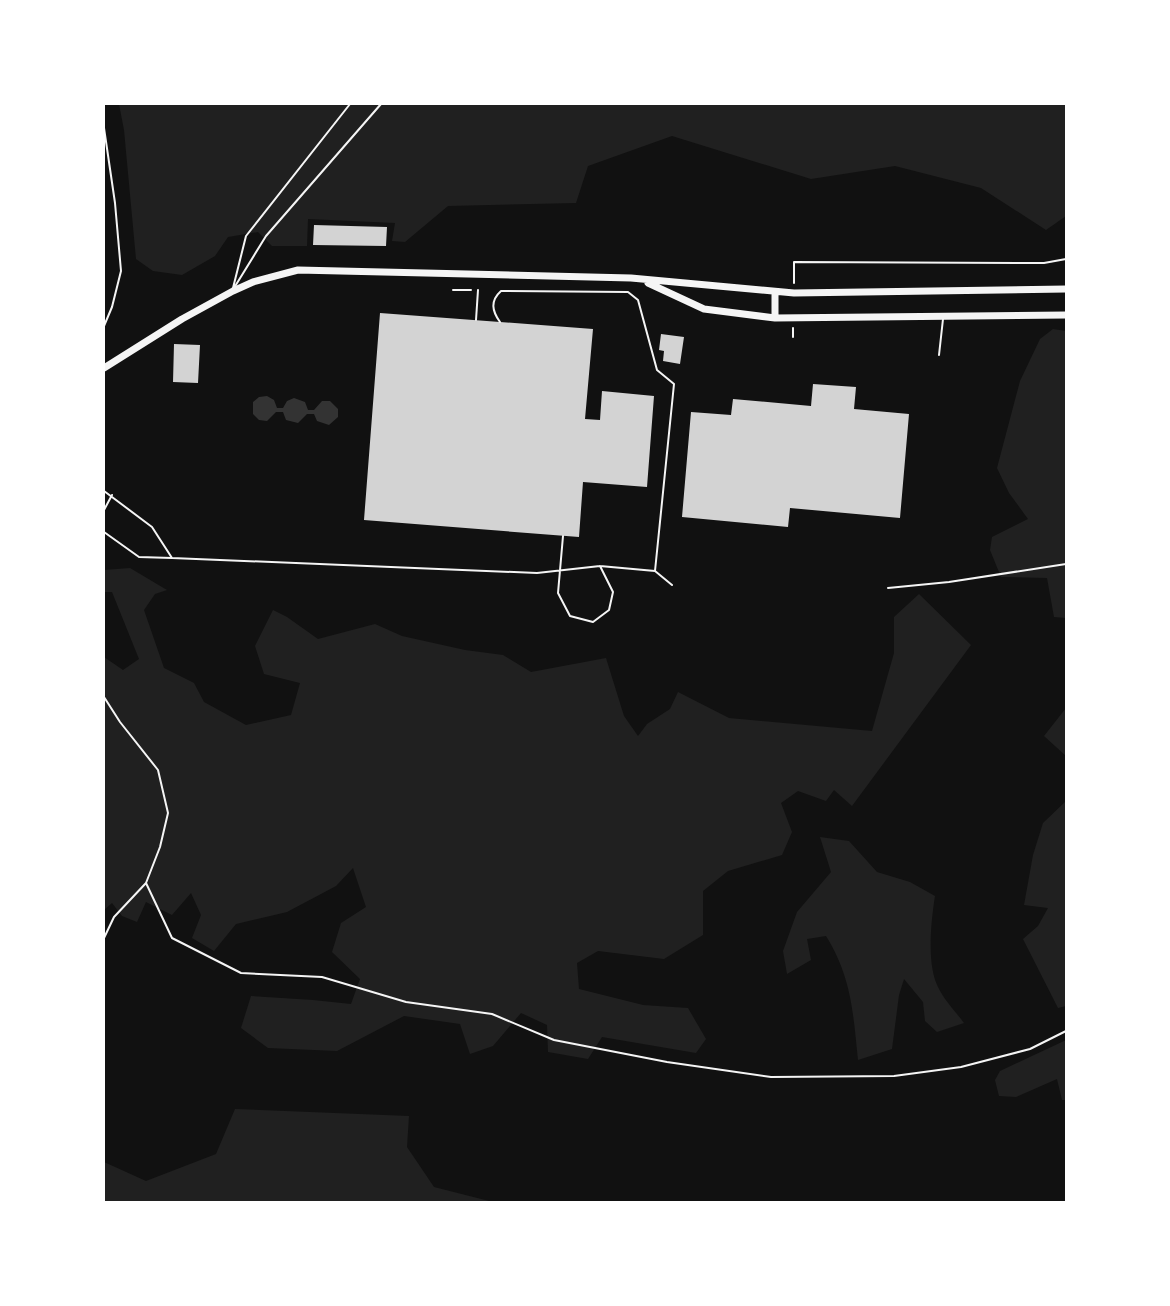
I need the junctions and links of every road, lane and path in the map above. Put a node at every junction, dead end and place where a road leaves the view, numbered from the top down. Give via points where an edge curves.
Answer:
1 (350, 104) edge
2 (381, 104) edge
3 (104, 128) edge
4 (1066, 259) edge
5 (643, 280) junction
6 (1066, 289) edge
7 (453, 290) dead end
8 (478, 290) joint
9 (232, 291) junction
10 (775, 292) junction
11 (794, 293) junction
12 (1066, 315) edge
13 (943, 317) junction
14 (775, 318) junction
15 (793, 319) junction
16 (476, 320) dead end
17 (500, 322) dead end
18 (104, 326) edge
19 (793, 337) dead end
20 (939, 355) dead end
21 (104, 368) edge
22 (104, 491) edge
23 (112, 495) junction
24 (104, 510) edge
25 (104, 532) edge
26 (563, 536) dead end
27 (172, 558) junction
28 (1066, 564) edge
29 (600, 566) junction
30 (655, 571) junction
31 (672, 585) dead end
32 (888, 588) dead end
33 (104, 697) edge
34 (146, 883) junction
35 (104, 938) edge
36 (1066, 1031) edge

1 - 9 lane via 246,236
2 - 9 lane via 266,236
3 - 18 lane via 122,271
4 - 11 path via 1044,263 794,262
5 - 9 main road via 298,270
5 - 10 main road
5 - 14 main road via 704,309
6 - 11 main road
7 - 8 path
8 - 16 lane
9 - 21 main road
10 - 11 main road
10 - 14 main road
12 - 13 main road
13 - 15 main road
13 - 20 lane
14 - 15 main road
15 - 19 path
17 - 30 lane via 493,312 493,302 501,291 628,292 638,300 657,370 674,384
22 - 23 lane
23 - 24 lane
23 - 27 lane via 152,527
25 - 27 lane via 139,557
26 - 29 lane via 558,593 570,616 593,622 609,610 613,592
27 - 29 lane via 537,573
28 - 32 lane
29 - 30 lane
30 - 31 lane
33 - 34 lane via 158,770 168,813
34 - 35 lane via 114,917
34 - 36 lane via 172,938 241,973 322,977 406,1002 492,1014 554,1040 667,1062 771,1077 894,1076 961,1068 1030,1049

